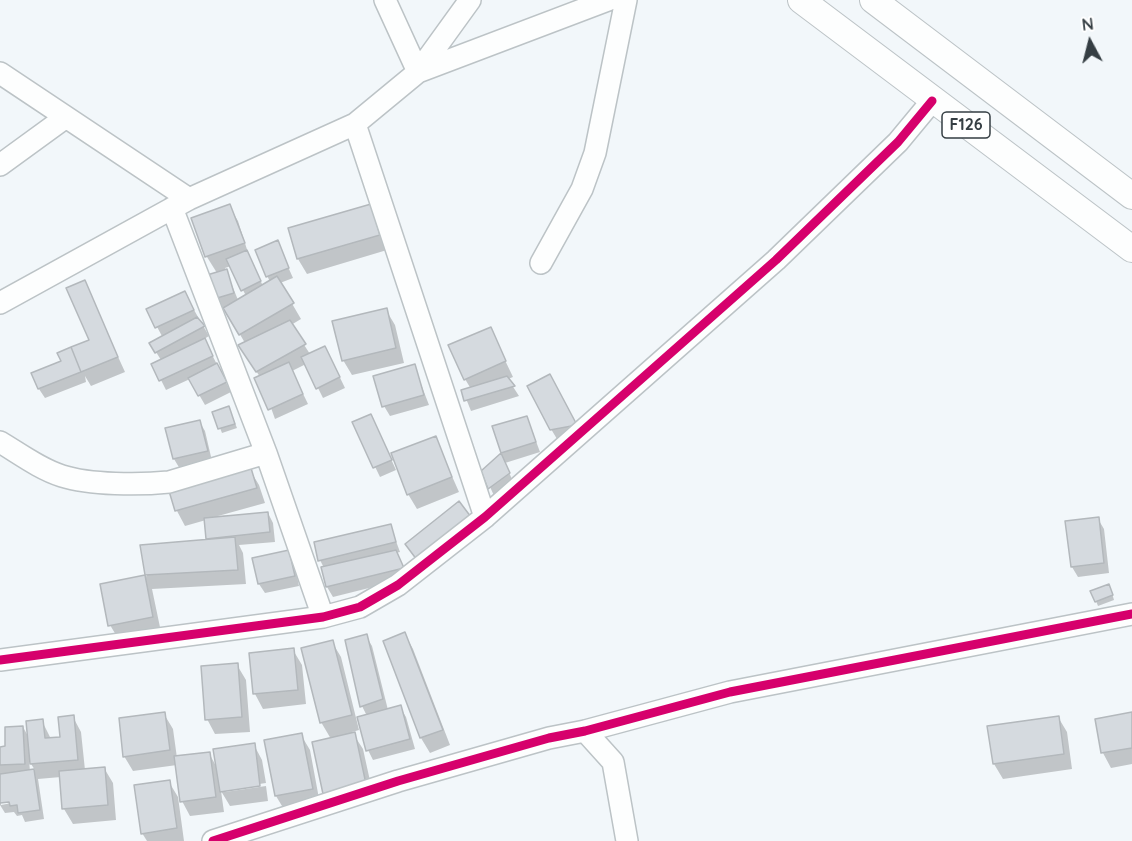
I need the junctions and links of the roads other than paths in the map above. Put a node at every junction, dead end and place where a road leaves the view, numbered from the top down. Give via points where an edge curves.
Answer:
1 (385, 0) edge
2 (470, 0) edge
3 (608, 0) edge
4 (626, 0) edge
5 (801, 0) edge
6 (873, 0) edge
7 (418, 72) junction
8 (0, 73) edge
9 (932, 101) junction
10 (66, 117) junction
11 (355, 124) junction
12 (0, 165) edge
13 (1132, 196) edge
14 (180, 203) junction
15 (1132, 249) edge
16 (541, 263) dead end
17 (0, 303) edge
18 (0, 442) edge
19 (266, 453) junction
20 (485, 517) junction
21 (1132, 614) edge
22 (323, 617) junction
23 (0, 660) edge
24 (585, 731) junction
25 (213, 841) edge
26 (627, 841) edge

1 - 7 street
2 - 7 street
3 - 7 street
4 - 16 street via 595,153 582,189
5 - 9 main road, F126
6 - 13 main road, F126
7 - 11 street
8 - 10 street
9 - 15 main road, F126
9 - 20 street via 898,142 776,260
10 - 12 street
10 - 14 street
11 - 14 street
11 - 20 street
14 - 17 street
14 - 19 street
18 - 19 street via 62,476 143,483 169,482
19 - 22 street
20 - 22 street via 398,585 360,607
21 - 24 street via 730,692
22 - 23 street
24 - 25 street via 398,782
24 - 26 street via 613,762

